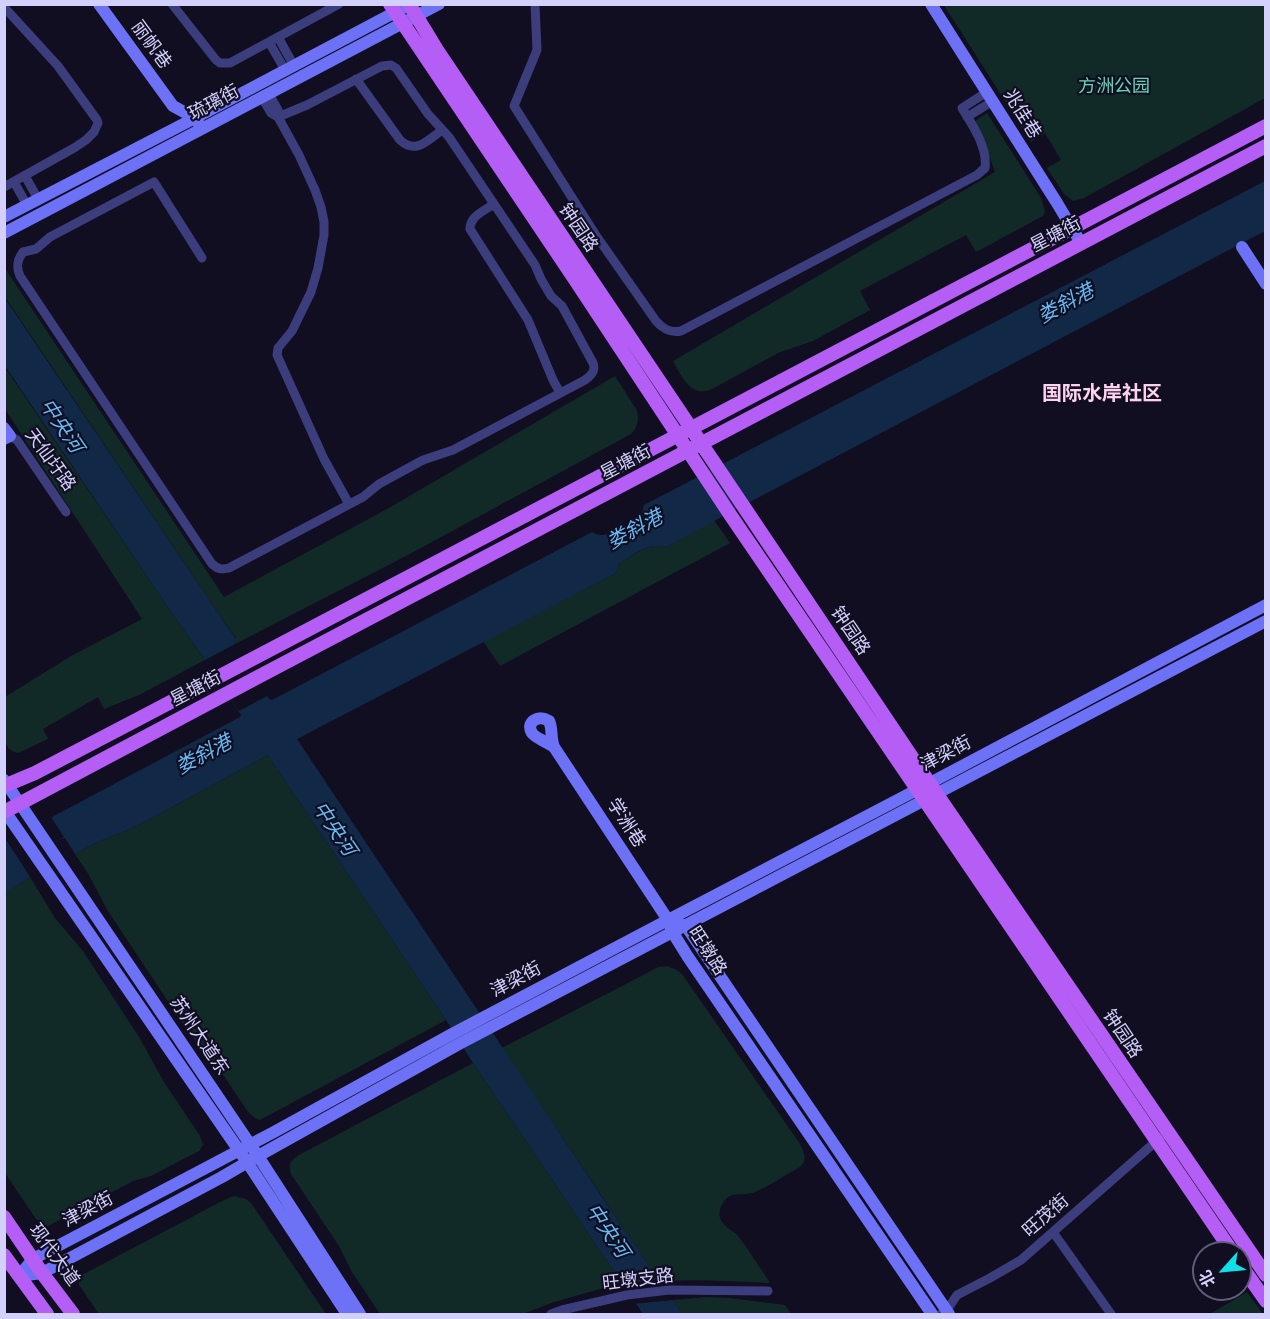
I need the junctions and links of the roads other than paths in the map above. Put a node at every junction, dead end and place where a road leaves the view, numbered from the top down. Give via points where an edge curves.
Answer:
1 (99, 4) edge
2 (172, 4) edge
3 (339, 4) edge
4 (439, 4) edge
5 (535, 4) edge
6 (931, 4) edge
7 (4, 7) edge
8 (413, 10) edge
9 (396, 13) edge
10 (273, 40) junction
11 (290, 68) junction
12 (356, 79) junction
13 (266, 96) junction
14 (990, 97) junction
15 (173, 106) junction
16 (278, 117) junction
17 (967, 117) junction
18 (195, 118) junction
19 (1266, 126) edge
20 (176, 128) junction
21 (203, 129) junction
22 (442, 129) junction
23 (182, 140) junction
24 (1266, 146) edge
25 (25, 176) junction
26 (14, 182) junction
27 (4, 187) edge
28 (33, 202) junction
29 (494, 204) junction
30 (4, 217) edge
31 (1072, 228) junction
32 (4, 232) edge
33 (1081, 243) junction
34 (1242, 247) dead end
35 (202, 258) dead end
36 (1266, 284) edge
37 (560, 393) junction
38 (692, 428) junction
39 (6, 434) edge
40 (677, 435) junction
41 (702, 443) junction
42 (687, 451) junction
43 (349, 504) junction
44 (66, 512) dead end
45 (1266, 605) edge
46 (1266, 621) edge
47 (554, 747) dead end
48 (6, 784) edge
49 (933, 788) junction
50 (920, 795) junction
51 (20, 804) junction
52 (5, 811) edge
53 (668, 920) junction
54 (686, 926) junction
55 (673, 933) junction
56 (488, 1022) junction
57 (456, 1040) junction
58 (1167, 1132) junction
59 (1156, 1142) junction
60 (245, 1148) junction
61 (253, 1159) junction
62 (4, 1217) edge
63 (1053, 1232) junction
64 (1225, 1241) edge
65 (4, 1255) edge
66 (33, 1259) junction
67 (42, 1273) junction
68 (1266, 1275) edge
69 (19, 1276) junction
70 (1252, 1281) edge
71 (768, 1291) dead end
72 (1266, 1301) edge
73 (945, 1313) edge
74 (47, 1314) edge
75 (74, 1314) edge
76 (346, 1314) edge
77 (360, 1314) edge
78 (551, 1314) edge
79 (932, 1314) edge
80 (1111, 1314) edge

1 - 15 main road, 丽帆巷
2 - 10 street via 220,63 230,63
3 - 10 street
4 - 8 main road, 琉璃街
5 - 17 street via 537,50 514,106 656,321 675,332 977,175 985,168 986,157
6 - 14 main road, 兆佳巷
7 - 25 street via 58,66 98,123 86,140
8 - 9 main road, 琉璃街
8 - 38 main road, 钟园路
9 - 11 main road, 琉璃街
9 - 13 main road, 琉璃街
9 - 40 main road, 钟园路
10 - 11 street
11 - 18 main road, 琉璃街
12 - 16 street
12 - 22 street via 387,64 396,68
12 - 22 street via 405,144 419,146
13 - 16 street via 270,113
13 - 21 main road, 琉璃街
14 - 17 street
14 - 17 street via 962,108
14 - 31 main road, 兆佳巷
15 - 18 main road, 丽帆巷
15 - 20 main road, 丽帆巷
16 - 43 street via 308,173 321,207 324,235 311,292 277,355
18 - 20 main road, 琉璃街
18 - 21 main road, 丽帆巷
19 - 31 main road, 星塘街
20 - 23 main road, 丽帆巷
20 - 28 main road, 琉璃街
21 - 23 main road, 琉璃街
22 - 29 street
23 - 32 main road, 琉璃街
24 - 33 main road, 星塘街
25 - 26 street
25 - 28 street
26 - 27 street
26 - 28 street
28 - 30 main road, 琉璃街
29 - 37 street via 471,221 470,229 528,320
29 - 37 street via 593,363 589,377
31 - 33 main road, 兆佳巷
31 - 38 main road, 星塘街
33 - 41 main road, 星塘街
34 - 36 main road
35 - 43 street via 154,182 50,237 36,249 23,252 17,269 217,568 229,568
37 - 43 street via 453,450 423,460
38 - 40 main road, 星塘街
38 - 41 main road, 钟园路
39 - 44 street, 天仙圩路 via 17,440
40 - 42 main road, 钟园路
40 - 48 main road, 星塘街 via 35,773
41 - 42 main road, 星塘街
41 - 49 main road, 钟园路
42 - 50 main road, 钟园路
42 - 51 main road, 星塘街
45 - 49 main road, 津梁街
46 - 49 main road, 津梁街
47 - 53 main road, 学洲巷
48 - 51 main road, 苏州大道东
49 - 50 main road, 津梁街
49 - 58 main road, 钟园路
50 - 53 main road, 津梁街
50 - 54 main road, 津梁街
50 - 59 main road, 钟园路
51 - 52 main road, 星塘街
51 - 60 main road, 苏州大道东
52 - 60 main road, 苏州大道东
53 - 54 main road, 旺墩路
53 - 55 main road, 旺墩路
53 - 56 main road, 津梁街
54 - 55 main road, 津梁街
54 - 73 main road, 旺墩路
55 - 56 main road, 津梁街
55 - 79 main road, 旺墩路
56 - 57 main road, 津梁街
57 - 60 main road, 津梁街
57 - 61 main road, 津梁街
58 - 59 street, 旺茂街
58 - 68 main road, 钟园路
59 - 63 street, 旺茂街
59 - 64 main road, 钟园路
60 - 61 main road, 苏州大道东
60 - 66 main road, 津梁街
61 - 67 main road, 津梁街
61 - 76 main road, 苏州大道东
61 - 77 main road, 苏州大道东
62 - 66 main road, 现代大道
63 - 73 street, 旺茂街 via 1021,1260 957,1295
63 - 80 street
65 - 69 main road
66 - 67 main road, 现代大道
66 - 69 main road, 津梁街
67 - 69 main road, 津梁街
67 - 75 main road, 现代大道
69 - 74 main road
70 - 72 main road
71 - 78 street, 旺墩支路 via 669,1290 627,1295

